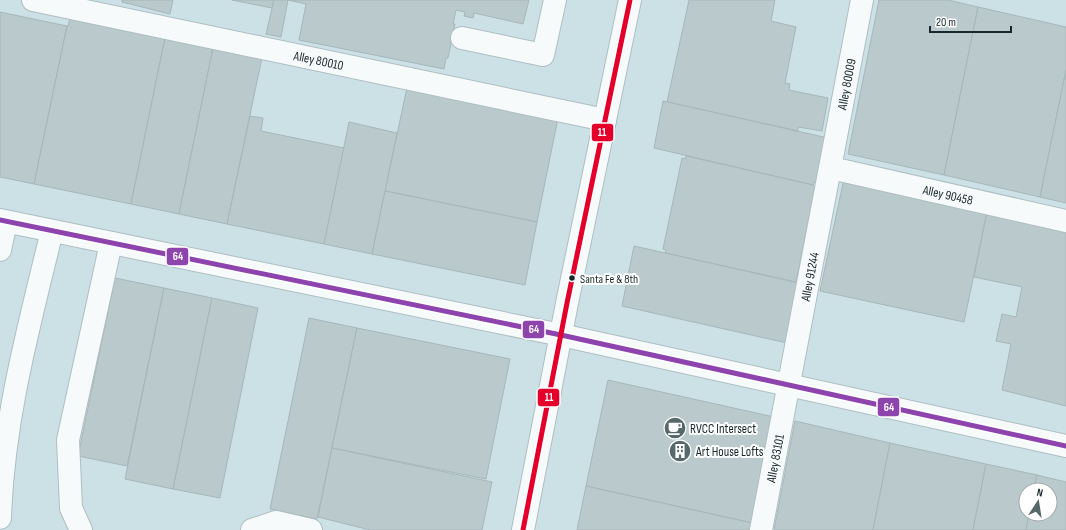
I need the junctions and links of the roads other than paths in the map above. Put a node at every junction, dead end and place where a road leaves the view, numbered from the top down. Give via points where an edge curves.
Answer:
1 (33, 0) edge
2 (556, 0) edge
3 (630, 0) edge
4 (862, 0) edge
5 (462, 38) dead end
6 (605, 120) junction
7 (831, 168) junction
8 (3, 221) edge
9 (1066, 221) edge
10 (52, 231) junction
11 (111, 243) junction
12 (0, 250) edge
13 (561, 335) junction
14 (789, 386) junction
15 (1066, 446) edge
16 (0, 518) edge
17 (0, 523) edge
18 (1, 530) edge
19 (81, 530) edge
20 (252, 530) edge
21 (311, 530) edge
22 (523, 530) edge
23 (761, 530) edge

1 - 6 main road, Alley 80010
2 - 5 main road via 544,55
3 - 6 main road
4 - 7 main road, Alley 80009
6 - 13 main road
7 - 9 main road, Alley 90458
7 - 14 main road, Alley 91244
8 - 10 main road
8 - 12 main road
10 - 11 main road
10 - 16 main road via 22,354 4,458
11 - 13 main road
11 - 19 main road via 68,440 71,508
13 - 14 main road
13 - 22 main road
14 - 15 main road
14 - 23 main road, Alley 83101
17 - 18 main road
20 - 21 main road via 276,522

